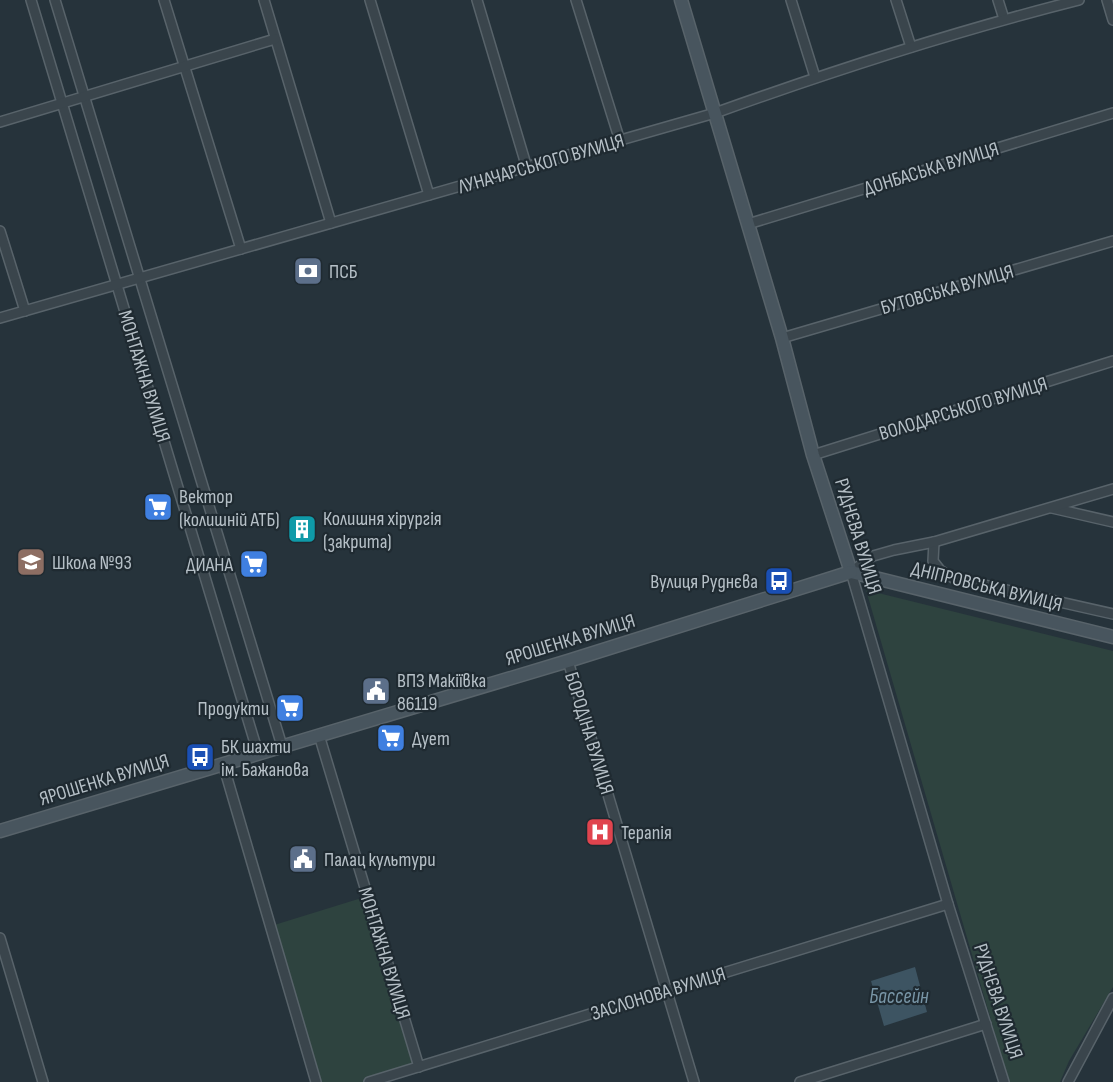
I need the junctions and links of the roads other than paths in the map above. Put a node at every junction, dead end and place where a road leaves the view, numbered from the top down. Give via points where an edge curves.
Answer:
1 (31, 0) edge
2 (55, 0) edge
3 (164, 0) edge
4 (264, 0) edge
5 (370, 0) edge
6 (477, 0) edge
7 (576, 0) edge
8 (681, 0) edge
9 (792, 0) edge
10 (896, 0) edge
11 (998, 0) edge
12 (1079, 0) edge
13 (1107, 0) edge
14 (1004, 19) junction
15 (1113, 20) edge
16 (275, 39) junction
17 (911, 47) junction
18 (185, 67) junction
19 (815, 77) junction
20 (84, 96) junction
21 (62, 102) junction
22 (715, 113) junction
23 (1113, 113) edge
24 (0, 122) edge
25 (621, 141) junction
26 (527, 168) junction
27 (429, 195) junction
28 (331, 223) junction
29 (748, 224) junction
30 (0, 231) edge
31 (1113, 241) edge
32 (242, 249) junction
33 (140, 278) junction
34 (117, 284) junction
35 (25, 311) junction
36 (0, 318) edge
37 (132, 332) junction
38 (122, 335) dead end
39 (782, 338) junction
40 (1113, 361) edge
41 (813, 454) junction
42 (1113, 489) edge
43 (1049, 507) junction
44 (1113, 522) edge
45 (934, 542) junction
46 (851, 572) junction
47 (1113, 614) edge
48 (1113, 637) edge
49 (568, 661) junction
50 (319, 735) junction
51 (282, 746) junction
52 (258, 753) junction
53 (223, 764) junction
54 (0, 831) edge
55 (948, 904) junction
56 (0, 938) edge
57 (667, 990) junction
58 (1113, 998) edge
59 (986, 1024) junction
60 (419, 1067) junction
61 (44, 1082) edge
62 (316, 1082) edge
63 (369, 1082) edge
64 (694, 1082) edge
65 (800, 1082) edge
66 (1004, 1082) edge
67 (1068, 1082) edge

1 - 21 street, МОНТАЖНА ВУЛИЦЯ
2 - 20 street, МОНТАЖНА ВУЛИЦЯ
3 - 18 street
4 - 16 street
5 - 27 street
6 - 26 street
7 - 25 street
8 - 22 street, РУДНЄВА ВУЛИЦЯ
9 - 19 street
10 - 17 street
11 - 14 street
12 - 14 street, ЛУНАЧАРСЬКОГО ВУЛИЦЯ
13 - 15 street
14 - 17 street, ЛУНАЧАРСЬКОГО ВУЛИЦЯ
16 - 18 street
16 - 28 street
17 - 19 street, ЛУНАЧАРСЬКОГО ВУЛИЦЯ
18 - 20 street
18 - 32 street
19 - 22 street, ЛУНАЧАРСЬКОГО ВУЛИЦЯ
20 - 21 street
20 - 33 street, МОНТАЖНА ВУЛИЦЯ
21 - 24 street
21 - 34 street, МОНТАЖНА ВУЛИЦЯ
22 - 25 street, ЛУНАЧАРСЬКОГО ВУЛИЦЯ
22 - 29 street, РУДНЄВА ВУЛИЦЯ
23 - 29 street, ДОНБАСЬКА ВУЛИЦЯ
25 - 26 street, ЛУНАЧАРСЬКОГО ВУЛИЦЯ
26 - 27 street, ЛУНАЧАРСЬКОГО ВУЛИЦЯ
27 - 28 street, ЛУНАЧАРСЬКОГО ВУЛИЦЯ
28 - 32 street, ЛУНАЧАРСЬКОГО ВУЛИЦЯ
29 - 39 street, РУДНЄВА ВУЛИЦЯ
30 - 35 street
31 - 39 street, БУТОВСЬКА ВУЛИЦЯ
32 - 33 street, ЛУНАЧАРСЬКОГО ВУЛИЦЯ
33 - 34 street, ЛУНАЧАРСЬКОГО ВУЛИЦЯ
33 - 51 street, МОНТАЖНА ВУЛИЦЯ
34 - 35 street, ЛУНАЧАРСЬКОГО ВУЛИЦЯ
34 - 37 street, МОНТАЖНА ВУЛИЦЯ
35 - 36 street, ЛУНАЧАРСЬКОГО ВУЛИЦЯ
37 - 38 street
37 - 52 street, МОНТАЖНА ВУЛИЦЯ
39 - 41 street, РУДНЄВА ВУЛИЦЯ
40 - 41 street, ВОЛОДАРСЬКОГО ВУЛИЦЯ
41 - 46 street, РУДНЄВА ВУЛИЦЯ
42 - 43 street, ЯРОШЕНКА ВУЛИЦЯ
43 - 44 street
43 - 45 street, ЯРОШЕНКА ВУЛИЦЯ
45 - 46 street, ЯРОШЕНКА ВУЛИЦЯ via 873,556
45 - 47 street, ДНІПРОВСЬКА ВУЛИЦЯ via 933,561 953,578
46 - 48 street, ДНІПРОВСЬКА ВУЛИЦЯ
46 - 49 street, ЯРОШЕНКА ВУЛИЦЯ
46 - 55 street, РУДНЄВА ВУЛИЦЯ
49 - 50 street, ЯРОШЕНКА ВУЛИЦЯ
49 - 57 street, БОРОДІНА ВУЛИЦЯ
50 - 51 street, ЯРОШЕНКА ВУЛИЦЯ
50 - 60 street, МОНТАЖНА ВУЛИЦЯ
51 - 52 street, ЯРОШЕНКА ВУЛИЦЯ
52 - 53 street, ЯРОШЕНКА ВУЛИЦЯ
53 - 54 street, ЯРОШЕНКА ВУЛИЦЯ
53 - 62 street
55 - 57 street, ЗАСЛОНОВА ВУЛИЦЯ
55 - 59 street, РУДНЄВА ВУЛИЦЯ
56 - 61 street
57 - 60 street, ЗАСЛОНОВА ВУЛИЦЯ
57 - 64 street, БОРОДІНА ВУЛИЦЯ
58 - 67 street
59 - 65 street
59 - 66 street, РУДНЄВА ВУЛИЦЯ
60 - 63 street, ЗАСЛОНОВА ВУЛИЦЯ

